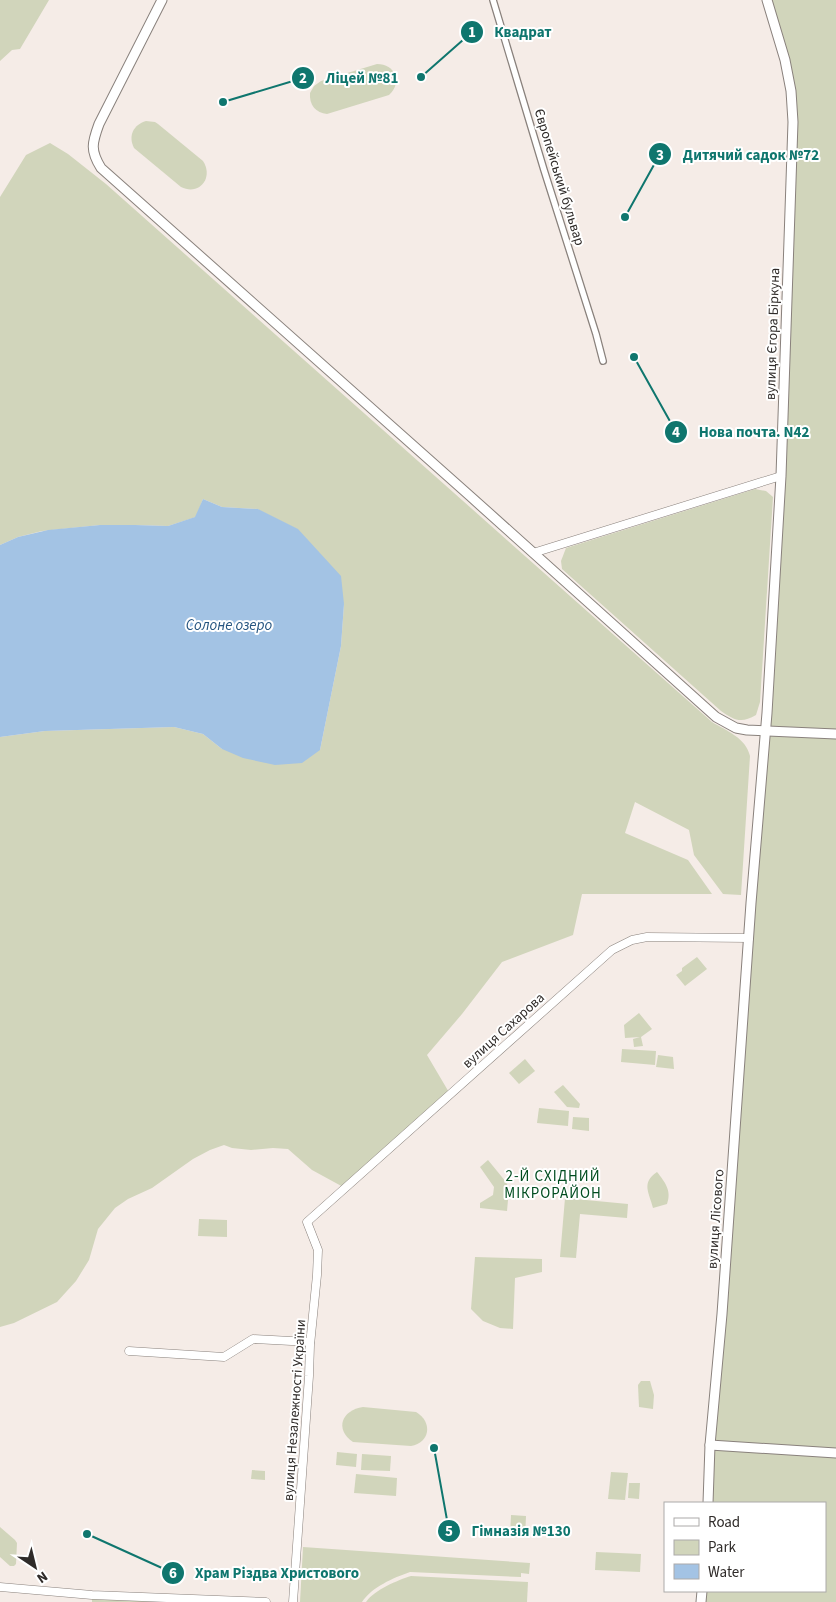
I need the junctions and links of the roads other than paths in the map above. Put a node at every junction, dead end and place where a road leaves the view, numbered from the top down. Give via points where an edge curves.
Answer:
1 (162, 0) edge
2 (493, 0) edge
3 (768, 0) edge
4 (603, 361) dead end
5 (781, 476) junction
6 (533, 553) junction
7 (766, 731) junction
8 (836, 734) edge
9 (749, 938) junction
10 (308, 1222) joint
11 (310, 1342) junction
12 (129, 1351) dead end
13 (710, 1445) junction
14 (836, 1453) edge
15 (708, 1502) edge
16 (0, 1586) edge
17 (266, 1602) edge
18 (293, 1602) edge

1 - 6 street via 95,134 93,151 102,168
2 - 4 street, Європейський бульвар
3 - 5 street, вулиця Єгора Біркуна via 785,60 794,122
5 - 6 street
5 - 7 street, вулиця Єгора Біркуна
6 - 7 street via 716,716 736,728
7 - 8 street
7 - 9 street, вулиця Лісового
9 - 10 street, вулиця Сахарова via 647,937 612,950
9 - 13 street, вулиця Лісового
10 - 11 street, вулиця Незалежності України via 318,1250
11 - 12 street via 253,1339 224,1357
11 - 18 street, вулиця Незалежності України
13 - 14 street
13 - 15 street, вулиця Лісового
16 - 17 street via 92,1595

